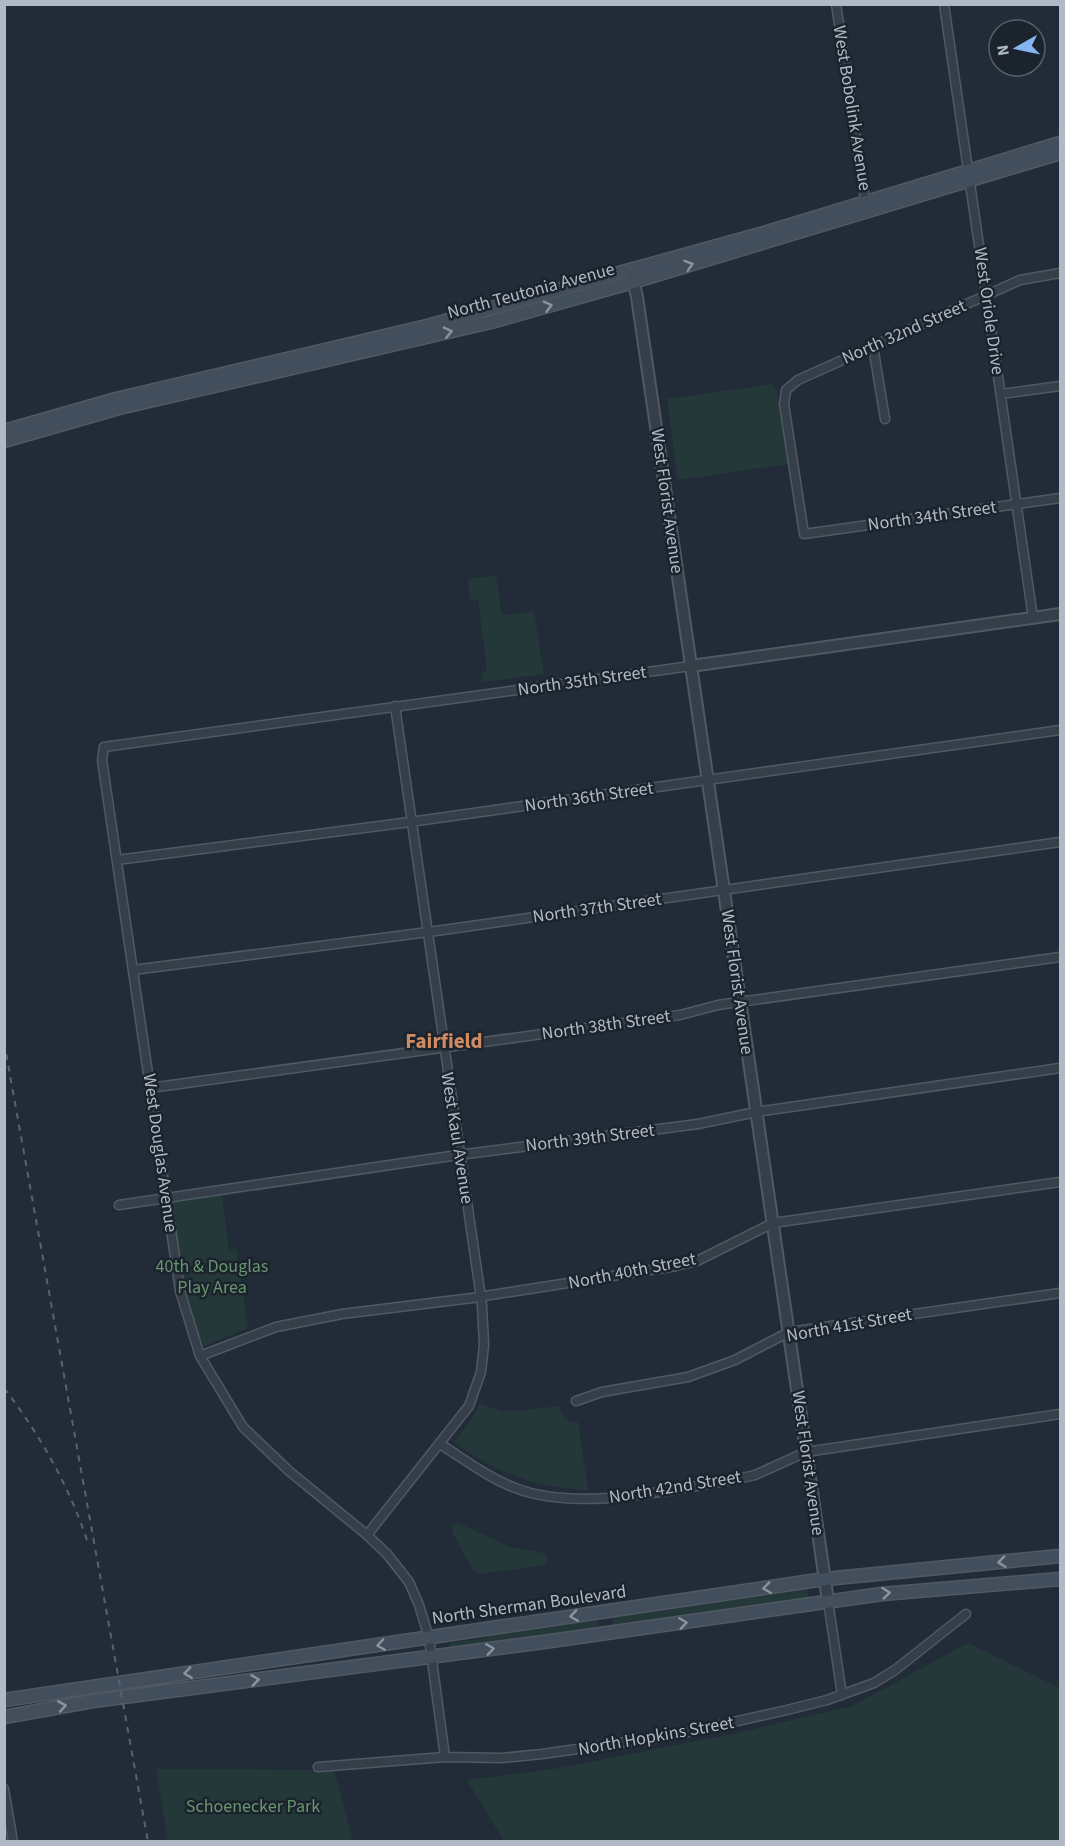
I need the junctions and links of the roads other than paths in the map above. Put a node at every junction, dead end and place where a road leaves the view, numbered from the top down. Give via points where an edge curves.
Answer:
1 (836, 4) edge
2 (945, 4) edge
3 (1060, 143) edge
4 (1060, 153) edge
5 (970, 176) junction
6 (867, 207) junction
7 (630, 270) junction
8 (1060, 273) edge
9 (633, 282) junction
10 (986, 295) junction
11 (873, 346) junction
12 (1060, 386) edge
13 (1001, 394) junction
14 (885, 419) dead end
15 (4, 431) edge
16 (4, 441) edge
17 (1060, 498) edge
18 (1017, 504) junction
19 (804, 534) joint
20 (1060, 614) edge
21 (1033, 618) junction
22 (691, 666) junction
23 (395, 706) junction
24 (1060, 730) edge
25 (104, 747) joint
26 (707, 781) junction
27 (411, 822) junction
28 (1060, 842) edge
29 (117, 861) junction
30 (723, 889) junction
31 (427, 932) junction
32 (1060, 957) edge
33 (133, 970) junction
34 (740, 1003) junction
35 (443, 1047) junction
36 (1060, 1068) edge
37 (150, 1088) junction
38 (756, 1112) junction
39 (460, 1155) junction
40 (1060, 1182) edge
41 (166, 1197) junction
42 (119, 1205) dead end
43 (772, 1223) junction
44 (1060, 1293) edge
45 (480, 1297) junction
46 (789, 1332) junction
47 (200, 1356) junction
48 (576, 1401) dead end
49 (1060, 1414) edge
50 (440, 1444) junction
51 (806, 1452) junction
52 (367, 1535) junction
53 (1060, 1556) edge
54 (825, 1579) junction
55 (1060, 1579) edge
56 (828, 1601) junction
57 (966, 1614) dead end
58 (429, 1638) junction
59 (432, 1657) junction
60 (842, 1695) junction
61 (4, 1700) edge
62 (4, 1717) edge
63 (445, 1757) junction
64 (318, 1767) dead end
65 (4, 1789) edge
66 (13, 1842) edge

1 - 6 street, West Bobolink Avenue
2 - 5 street, West Oriole Drive
3 - 5 main road, North Teutonia Avenue
4 - 5 main road, North Teutonia Avenue
5 - 6 main road, North Teutonia Avenue
5 - 10 street, West Oriole Drive
6 - 7 main road, North Teutonia Avenue
9 -> 6 main road, North Teutonia Avenue
7 - 9 street, West Florist Avenue
7 - 15 main road, North Teutonia Avenue via 408,331 116,399
8 - 10 street, North 32nd Street via 1020,280
16 -> 9 main road, North Teutonia Avenue via 119,408 491,322
9 - 22 street, West Florist Avenue
10 - 11 street, North 32nd Street
10 - 13 street, West Oriole Drive
11 - 14 street
11 - 19 street, North 32nd Street via 798,380 786,390 784,404
12 - 13 street
13 - 18 street, West Oriole Drive
17 - 18 street, North 34th Street
18 - 19 street, North 34th Street
18 - 21 street, West Oriole Drive
20 - 21 street, North 35th Street
21 - 22 street, North 35th Street
22 - 23 street, North 35th Street
22 - 26 street, West Florist Avenue
23 - 25 street, North 35th Street
23 - 27 street, West Kaul Avenue
24 - 26 street, North 36th Street
25 - 29 street, West Douglas Avenue via 102,760
26 - 27 street, North 36th Street
26 - 30 street, West Florist Avenue
27 - 29 street, North 36th Street
27 - 31 street, West Kaul Avenue
28 - 30 street, North 37th Street
29 - 33 street, West Douglas Avenue
30 - 31 street, North 37th Street
30 - 34 street, West Florist Avenue
31 - 33 street, North 37th Street
31 - 35 street, West Kaul Avenue
32 - 34 street, North 38th Street
33 - 37 street, West Douglas Avenue
34 - 35 street, North 38th Street via 680,1015
34 - 38 street, West Florist Avenue
35 - 37 street, North 38th Street
35 - 39 street, West Kaul Avenue
36 - 38 street, North 39th Street
37 - 41 street, West Douglas Avenue
38 - 39 street, North 39th Street via 698,1124
38 - 43 street, West Florist Avenue
39 - 41 street, North 39th Street
39 - 45 street, West Kaul Avenue
40 - 43 street, North 40th Street
41 - 42 street, North 39th Street
41 - 47 street, West Douglas Avenue via 180,1291
43 - 45 street, North 40th Street via 697,1261
43 - 46 street, West Florist Avenue
44 - 46 street, North 41st Street
45 - 47 street, North 40th Street via 342,1314 276,1328
45 - 50 street, West Kaul Avenue via 484,1346 481,1372 469,1406
46 - 48 street, North 41st Street via 735,1360 688,1377 602,1392
46 - 51 street, West Florist Avenue
47 - 52 street, West Douglas Avenue via 243,1427
49 - 51 street, North 42nd Street
50 - 51 street, North 42nd Street via 471,1466 515,1488 544,1496 591,1499 733,1480 755,1475
50 - 52 street, West Kaul Avenue
51 - 54 street, West Florist Avenue
52 - 58 street, West Douglas Avenue via 409,1582
53 -> 54 main road, North Sherman Boulevard
54 - 56 street, West Florist Avenue
54 -> 58 main road, North Sherman Boulevard
56 -> 55 main road
59 -> 56 main road
56 - 60 street, West Florist Avenue
57 - 60 street, North Hopkins Street via 885,1677
58 - 59 street, West Douglas Avenue
58 -> 61 main road, North Sherman Boulevard
62 -> 59 main road via 93,1701
59 - 63 street, West Douglas Avenue
60 - 63 street, North Hopkins Street via 705,1729 635,1741 502,1758
63 - 64 street, North Hopkins Street
65 - 66 street

